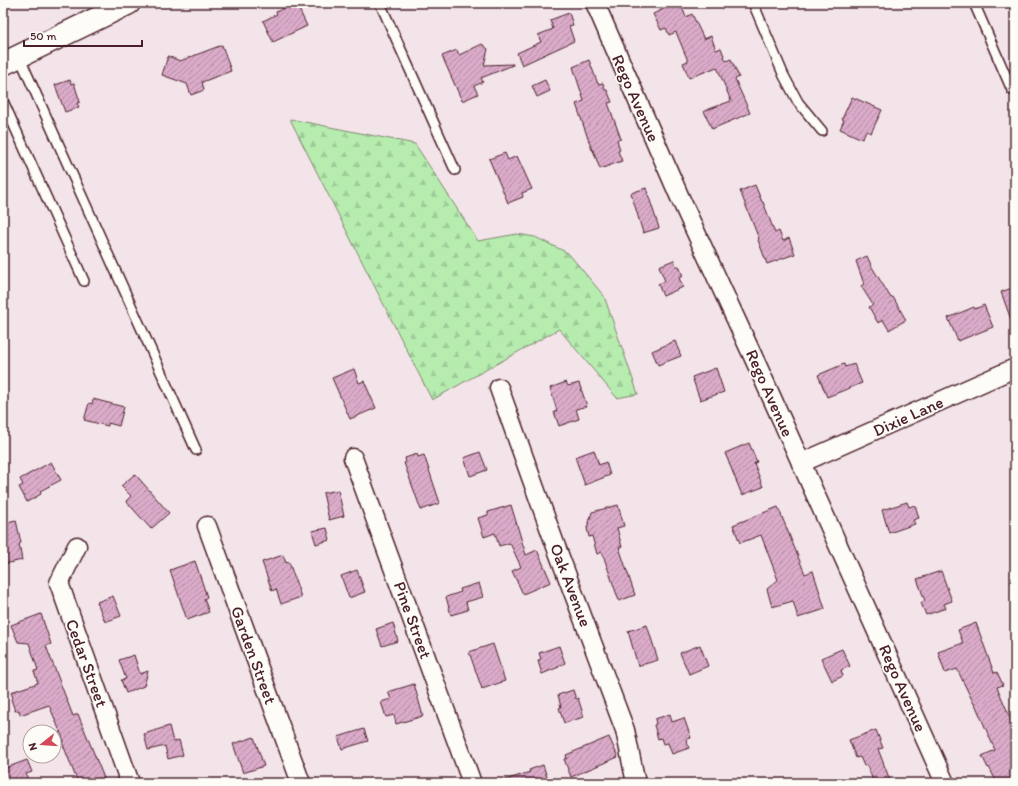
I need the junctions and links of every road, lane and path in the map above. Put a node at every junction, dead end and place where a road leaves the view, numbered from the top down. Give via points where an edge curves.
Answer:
1 (129, 3) edge
2 (380, 3) edge
3 (595, 3) edge
4 (753, 3) edge
5 (974, 3) edge
6 (106, 8) edge
7 (11, 60) edge
8 (1012, 90) dead end
9 (3, 101) edge
10 (822, 131) dead end
11 (455, 170) dead end
12 (84, 281) dead end
13 (1015, 368) edge
14 (500, 388) dead end
15 (196, 450) dead end
16 (353, 458) dead end
17 (801, 463) junction
18 (207, 526) dead end
19 (77, 546) dead end
20 (130, 783) edge
21 (301, 783) edge
22 (472, 783) edge
23 (636, 783) edge
24 (946, 783) edge

1 - 6 street
2 - 11 lane
3 - 17 street, Rego Avenue via 681,200
4 - 10 lane via 798,102
5 - 8 lane
6 - 7 street
7 - 15 lane
9 - 12 lane
13 - 17 street, Dixie Lane
14 - 23 street, Oak Avenue via 625,730
16 - 22 street, Pine Street
17 - 24 street, Rego Avenue
18 - 21 street, Garden Street
19 - 20 street, Cedar Street via 59,583

